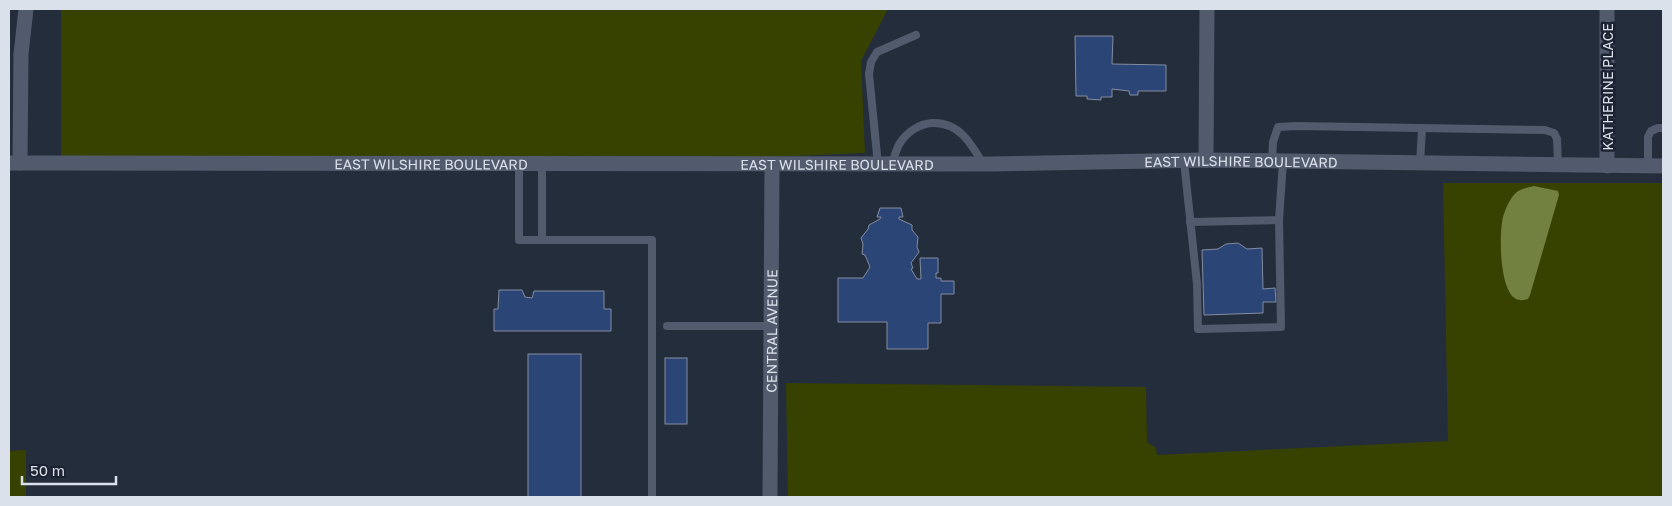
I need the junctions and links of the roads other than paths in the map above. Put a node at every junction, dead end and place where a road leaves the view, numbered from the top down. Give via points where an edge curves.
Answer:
1 (26, 9) edge
2 (1207, 9) edge
3 (1608, 9) edge
4 (916, 35) dead end
5 (1663, 128) edge
6 (1422, 129) junction
7 (1184, 160) junction
8 (1206, 160) junction
9 (1277, 161) junction
10 (15, 163) edge
11 (1420, 163) junction
12 (519, 164) junction
13 (983, 164) junction
14 (542, 165) junction
15 (772, 165) junction
16 (885, 165) junction
17 (1558, 165) junction
18 (1607, 166) junction
19 (1656, 166) edge
20 (1278, 220) junction
21 (1190, 222) junction
22 (542, 240) junction
23 (667, 326) dead end
24 (771, 326) junction
25 (652, 497) edge
26 (770, 497) edge

1 - 10 street
2 - 8 street
3 - 18 street, KATHERINE PLACE
4 - 16 lane via 877,52 871,62 869,74
5 - 19 lane via 1650,131 1648,138
6 - 9 lane via 1278,127 1273,142
6 - 11 lane
6 - 17 lane via 1544,130 1554,133 1557,139
7 - 8 street, EAST WILSHIRE BOULEVARD
7 - 13 street, EAST WILSHIRE BOULEVARD
7 - 21 lane
8 - 9 street, EAST WILSHIRE BOULEVARD
9 - 11 street, EAST WILSHIRE BOULEVARD
9 - 20 lane
10 - 12 street, EAST WILSHIRE BOULEVARD
11 - 17 street, EAST WILSHIRE BOULEVARD
12 - 14 street, EAST WILSHIRE BOULEVARD
12 - 22 lane via 519,240
13 - 16 street, EAST WILSHIRE BOULEVARD
13 - 16 lane via 972,146 949,124 925,123 913,129
14 - 15 street, EAST WILSHIRE BOULEVARD
14 - 22 lane
15 - 16 street, EAST WILSHIRE BOULEVARD
15 - 24 street, CENTRAL AVENUE
17 - 18 street, EAST WILSHIRE BOULEVARD
18 - 19 street, EAST WILSHIRE BOULEVARD
20 - 21 lane
20 - 21 lane via 1281,327 1198,329
22 - 25 lane via 652,240
23 - 24 lane
24 - 26 street, CENTRAL AVENUE

